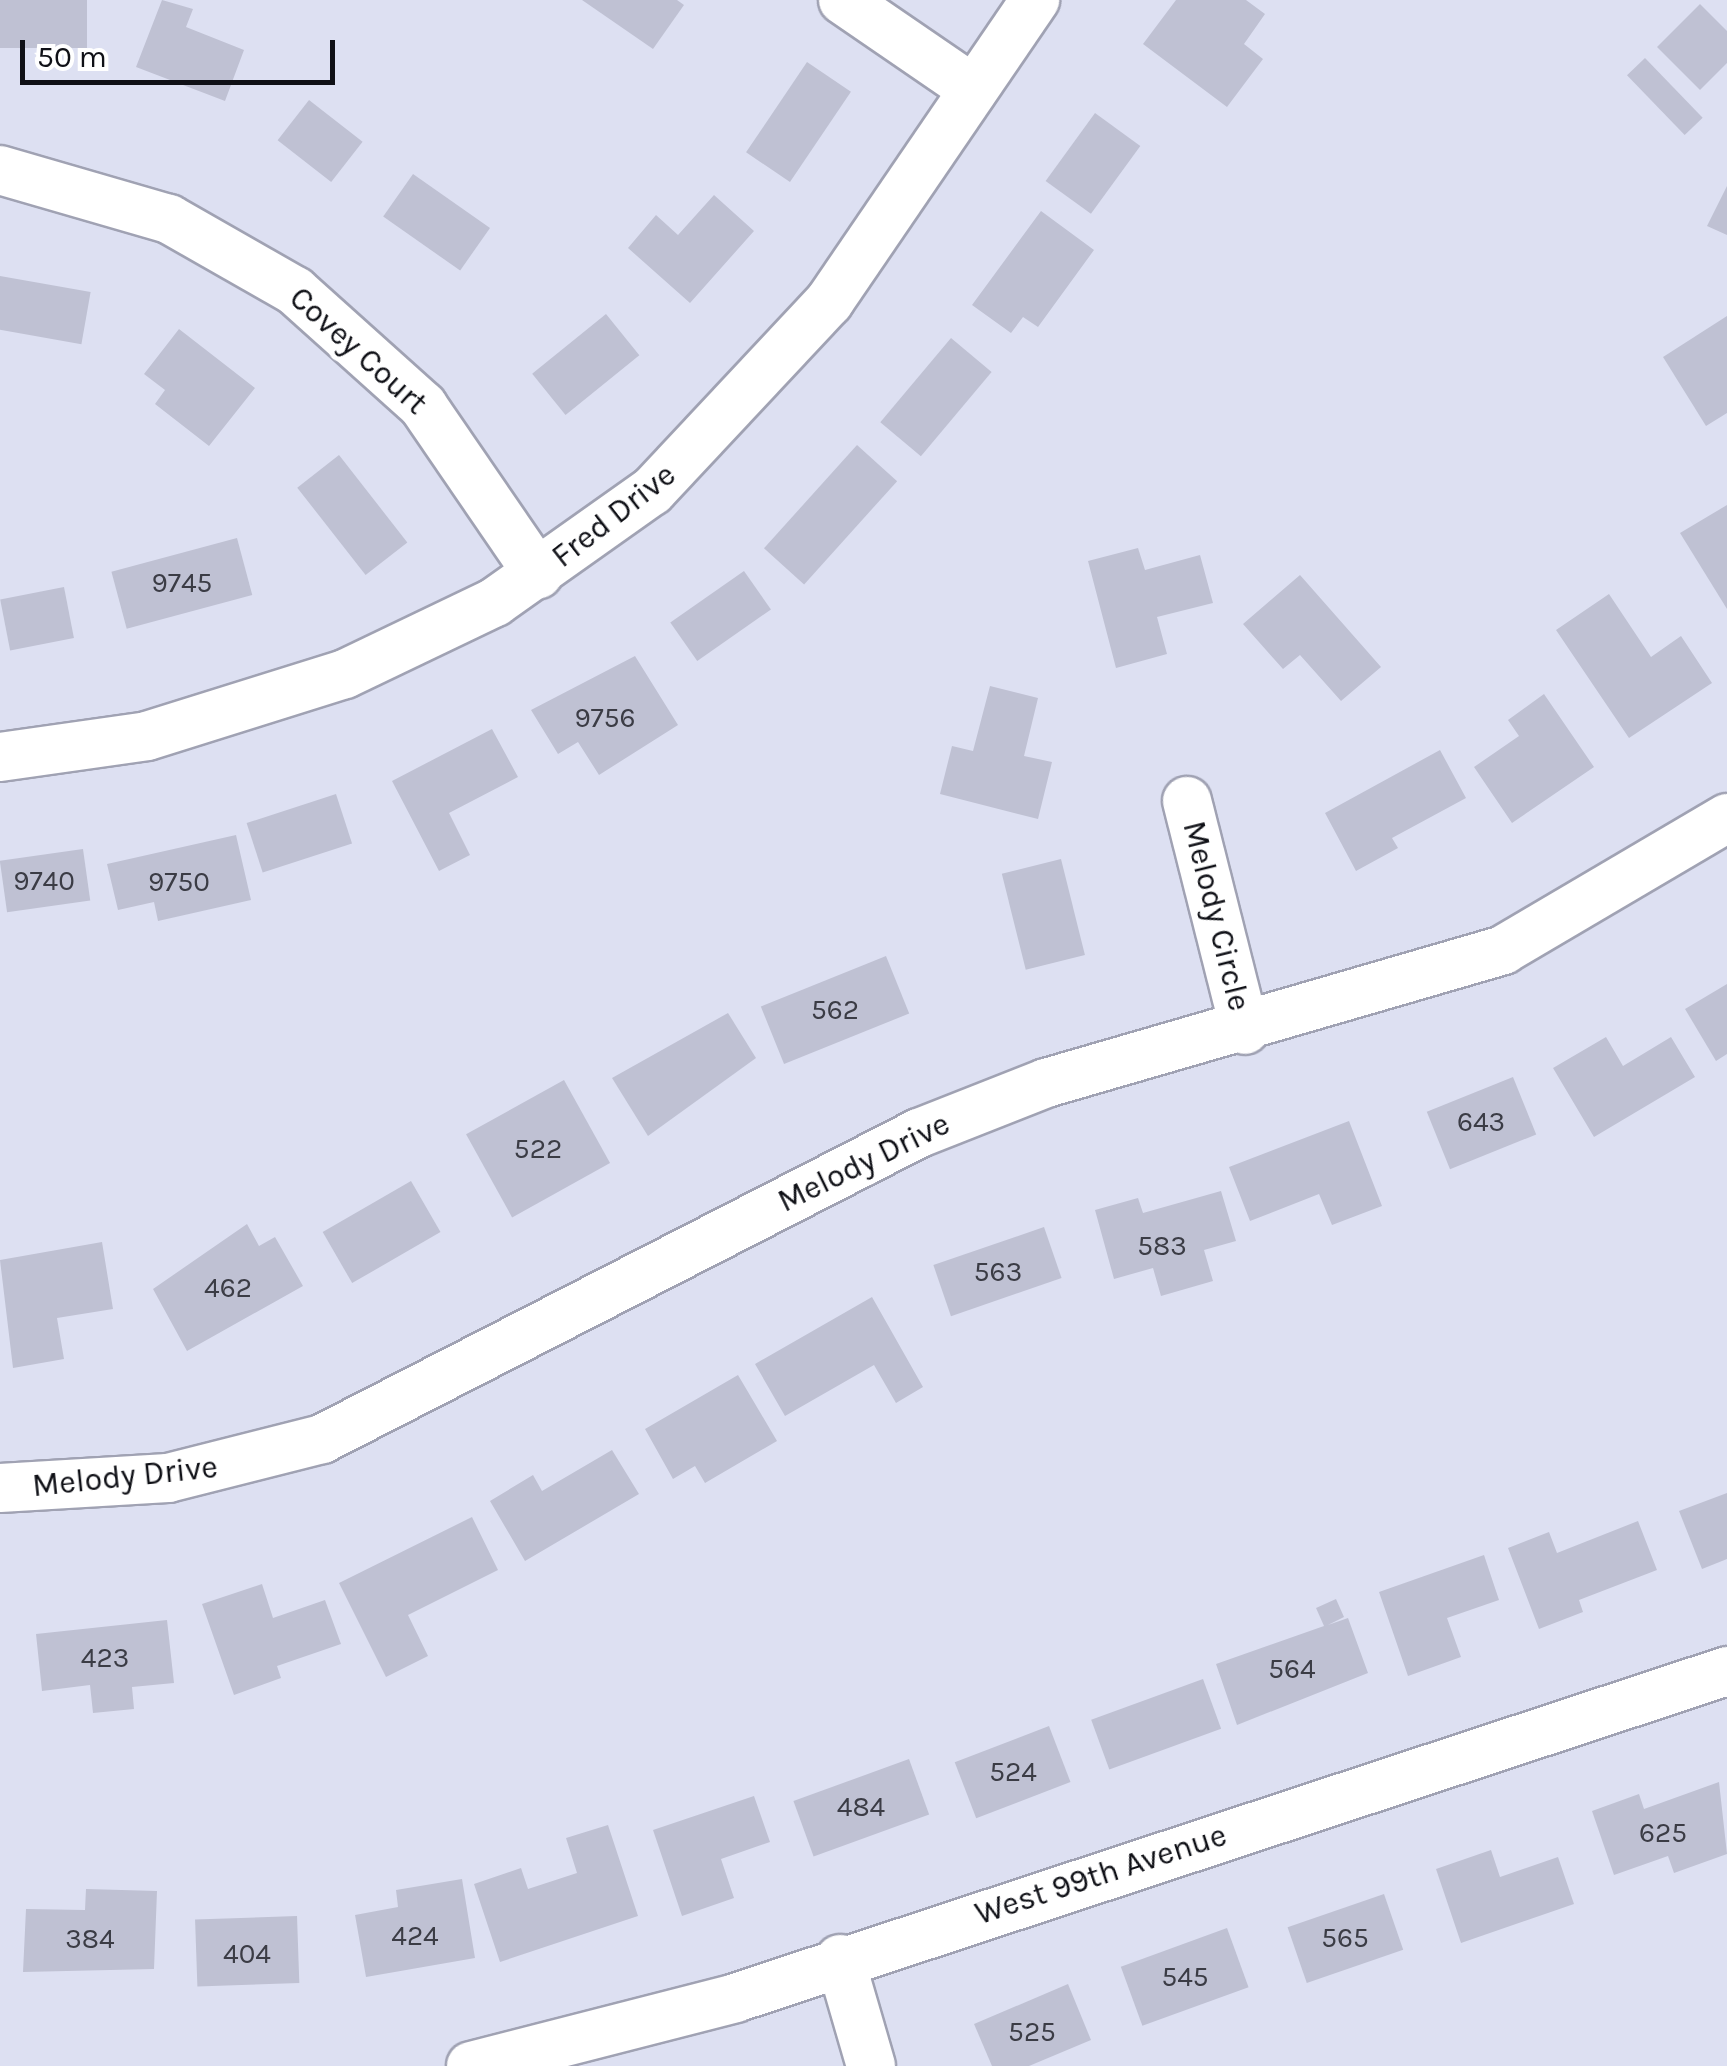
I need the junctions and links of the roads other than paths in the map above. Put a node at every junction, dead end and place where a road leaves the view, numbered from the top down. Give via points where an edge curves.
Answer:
1 (844, 0) edge
2 (1035, 0) edge
3 (973, 89) junction
4 (0, 170) edge
5 (538, 574) junction
6 (0, 757) edge
7 (1187, 801) dead end
8 (1727, 818) edge
9 (1246, 1030) junction
10 (0, 1488) edge
11 (1727, 1671) edge
12 (840, 1959) junction
13 (471, 2066) edge
14 (872, 2066) edge

1 - 3 street
2 - 3 street, Fred Drive
3 - 5 street, Fred Drive via 777,366 652,491
4 - 5 street, Covey Court via 169,219 294,290 424,406
5 - 6 street, Fred Drive via 421,641 228,716
7 - 9 street, Melody Circle
8 - 9 street, Melody Drive via 1503,950
9 - 10 street, Melody Drive via 1046,1083 919,1132 322,1438 168,1478
11 - 12 street, West 99th Avenue
12 - 13 street, West 99th Avenue via 735,1998
12 - 14 street

